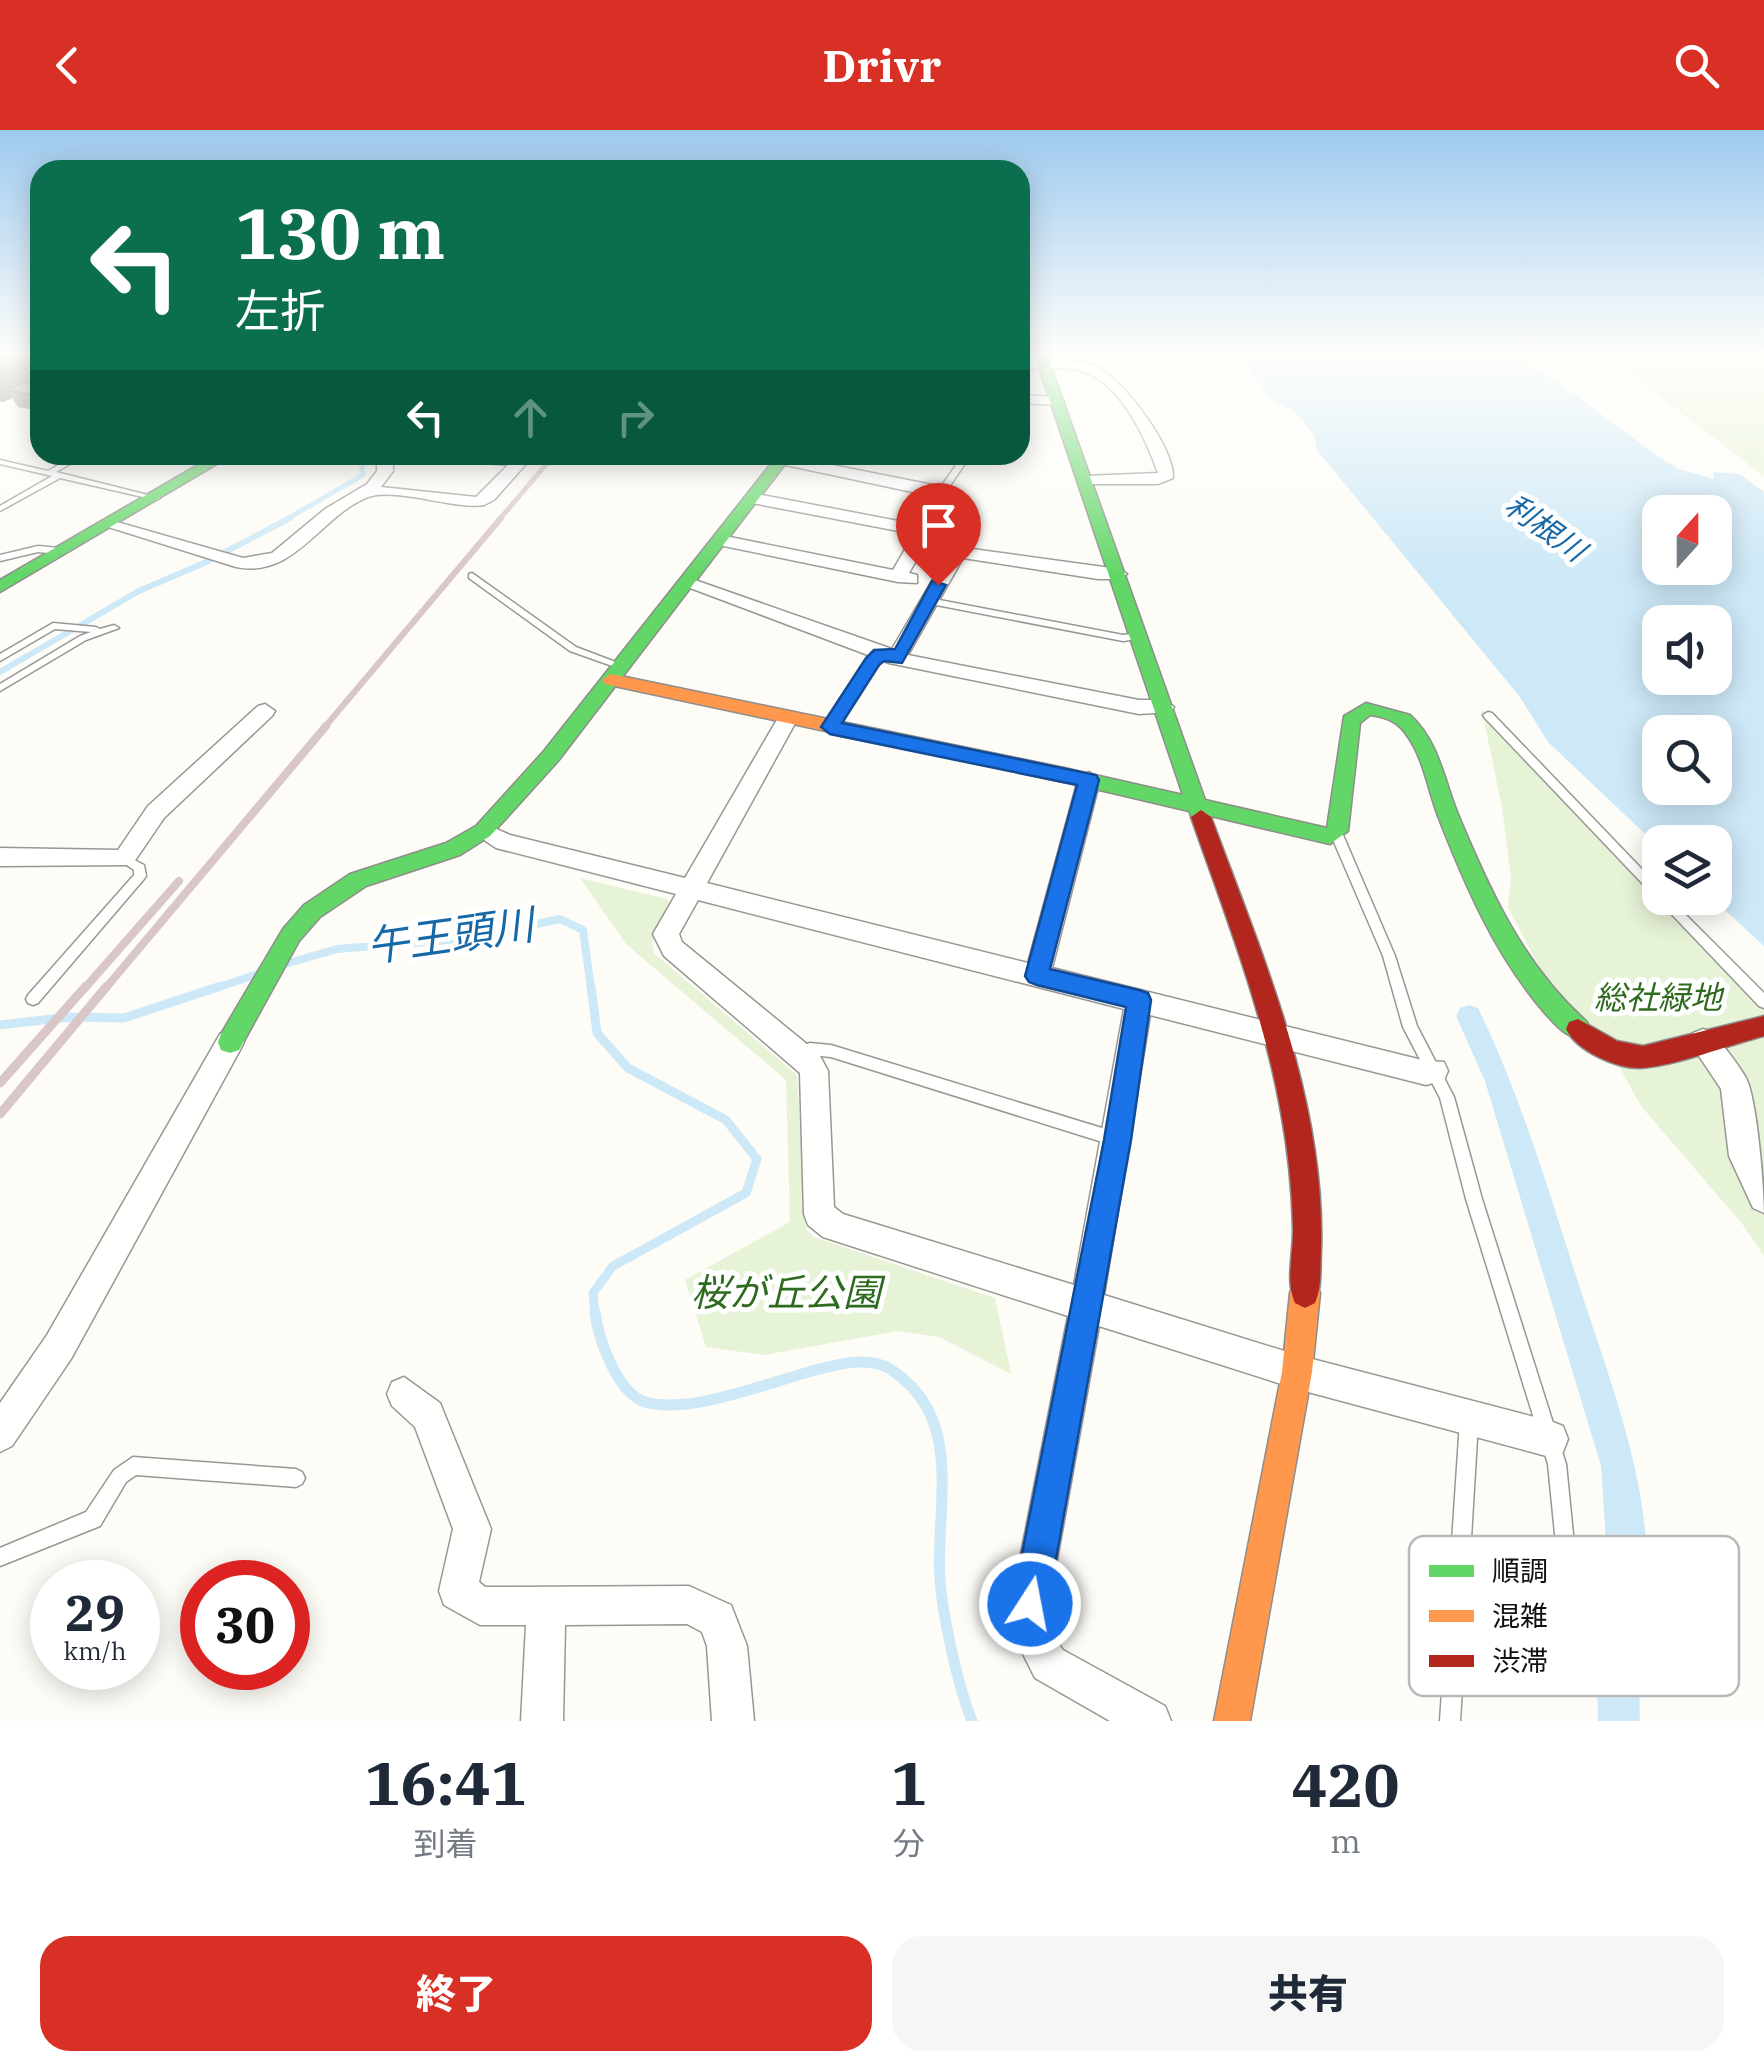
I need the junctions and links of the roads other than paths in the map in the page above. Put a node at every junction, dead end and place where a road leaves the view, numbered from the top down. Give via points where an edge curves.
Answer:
1 (1067, 427) edge
2 (1144, 427) edge
3 (0, 462) edge
4 (68, 465) edge
5 (208, 465) edge
6 (385, 465) edge
7 (517, 465) edge
8 (778, 465) edge
9 (820, 465) edge
10 (960, 465) edge
11 (53, 475) junction
12 (1086, 481) junction
13 (369, 491) junction
14 (942, 492) junction
15 (156, 498) junction
16 (752, 498) junction
17 (0, 509) edge
18 (110, 524) junction
19 (924, 531) junction
20 (720, 540) junction
21 (62, 552) junction
22 (0, 558) edge
23 (1118, 574) junction
24 (472, 576) dead end
25 (898, 577) junction
26 (686, 582) junction
27 (0, 587) edge
28 (933, 593) junction
29 (114, 628) dead end
30 (98, 630) junction
31 (1139, 636) junction
32 (888, 656) junction
33 (0, 658) edge
34 (616, 673) junction
35 (0, 688) edge
36 (1164, 707) junction
37 (265, 711) dead end
38 (1488, 715) dead end
39 (788, 718) junction
40 (830, 727) junction
41 (1088, 780) junction
42 (1199, 805) junction
43 (482, 831) junction
44 (1336, 836) junction
45 (0, 857) edge
46 (124, 859) junction
47 (1642, 876) edge
48 (690, 890) junction
49 (1679, 915) edge
50 (1037, 976) junction
51 (32, 999) dead end
52 (1139, 1000) junction
53 (1764, 1002) edge
54 (1764, 1026) edge
55 (1277, 1035) junction
56 (1703, 1041) junction
57 (230, 1042) joint
58 (800, 1054) junction
59 (1434, 1071) junction
60 (1117, 1140) junction
61 (1764, 1198) edge
62 (1087, 1306) junction
63 (1297, 1372) junction
64 (404, 1394) dead end
65 (1468, 1415) junction
66 (0, 1434) edge
67 (1550, 1439) junction
68 (296, 1478) dead end
69 (1464, 1536) edge
70 (1564, 1536) edge
71 (0, 1557) edge
72 (546, 1606) junction
73 (1452, 1696) edge
74 (542, 1721) edge
75 (733, 1721) edge
76 (1150, 1721) edge
77 (1232, 1721) edge
78 (1450, 1721) edge

1 - 12 street
2 - 12 street via 1167,475
3 - 11 lane
4 - 11 lane
5 - 15 street
6 - 13 street
7 - 13 street via 478,502
8 - 16 street
9 - 14 street
10 - 14 lane
11 - 15 lane
11 - 17 lane
12 - 23 street
13 - 18 street via 323,519 296,547 253,564
14 - 19 street
15 - 18 street
16 - 19 street
16 - 20 street
18 - 21 street
19 - 25 street
20 - 25 street
20 - 26 street
21 - 22 lane via 38,549
21 - 27 street
23 - 28 street via 961,551
23 - 31 street
24 - 34 lane
25 - 28 street
26 - 32 street
26 - 34 street
28 - 31 lane via 1122,638
28 - 32 street
29 - 30 lane
30 - 33 lane via 53,626
30 - 35 lane
31 - 36 street
32 - 36 street
32 - 40 lane
34 - 39 street
34 - 43 street
36 - 42 street
37 - 46 street via 156,812
38 - 47 lane
39 - 40 street
39 - 48 street
40 - 41 street
41 - 42 street
41 - 50 street
42 - 44 street
42 - 55 street
43 - 48 street
43 - 57 street via 344,887 312,911
44 - 56 street via 1351,720 1366,709 1400,717 1415,731 1512,950 1579,1032 1607,1051 1637,1057
44 - 59 lane via 1389,956 1410,1028
45 - 46 street
46 - 51 lane via 140,868 140,876
48 - 50 street
48 - 58 street via 666,934 669,946
49 - 53 lane
50 - 52 street
52 - 55 street
52 - 60 street
54 - 56 street
55 - 59 street
55 - 63 street via 1302,1150 1308,1222
56 - 61 street via 1734,1085 1744,1156
57 - 66 street via 59,1347
58 - 60 lane via 831,1051
58 - 62 street via 814,1071 819,1214 834,1226
59 - 67 lane via 1448,1097
60 - 62 street
62 - 63 street
62 - 76 street via 1030,1622 1049,1664
63 - 65 street
63 - 77 street
64 - 72 street via 428,1416 472,1529 458,1591 480,1606
65 - 67 street
65 - 69 lane
67 - 70 lane
68 - 71 lane via 133,1466 93,1519
72 - 74 street
72 - 75 street via 688,1605 717,1619 728,1646
73 - 78 lane

